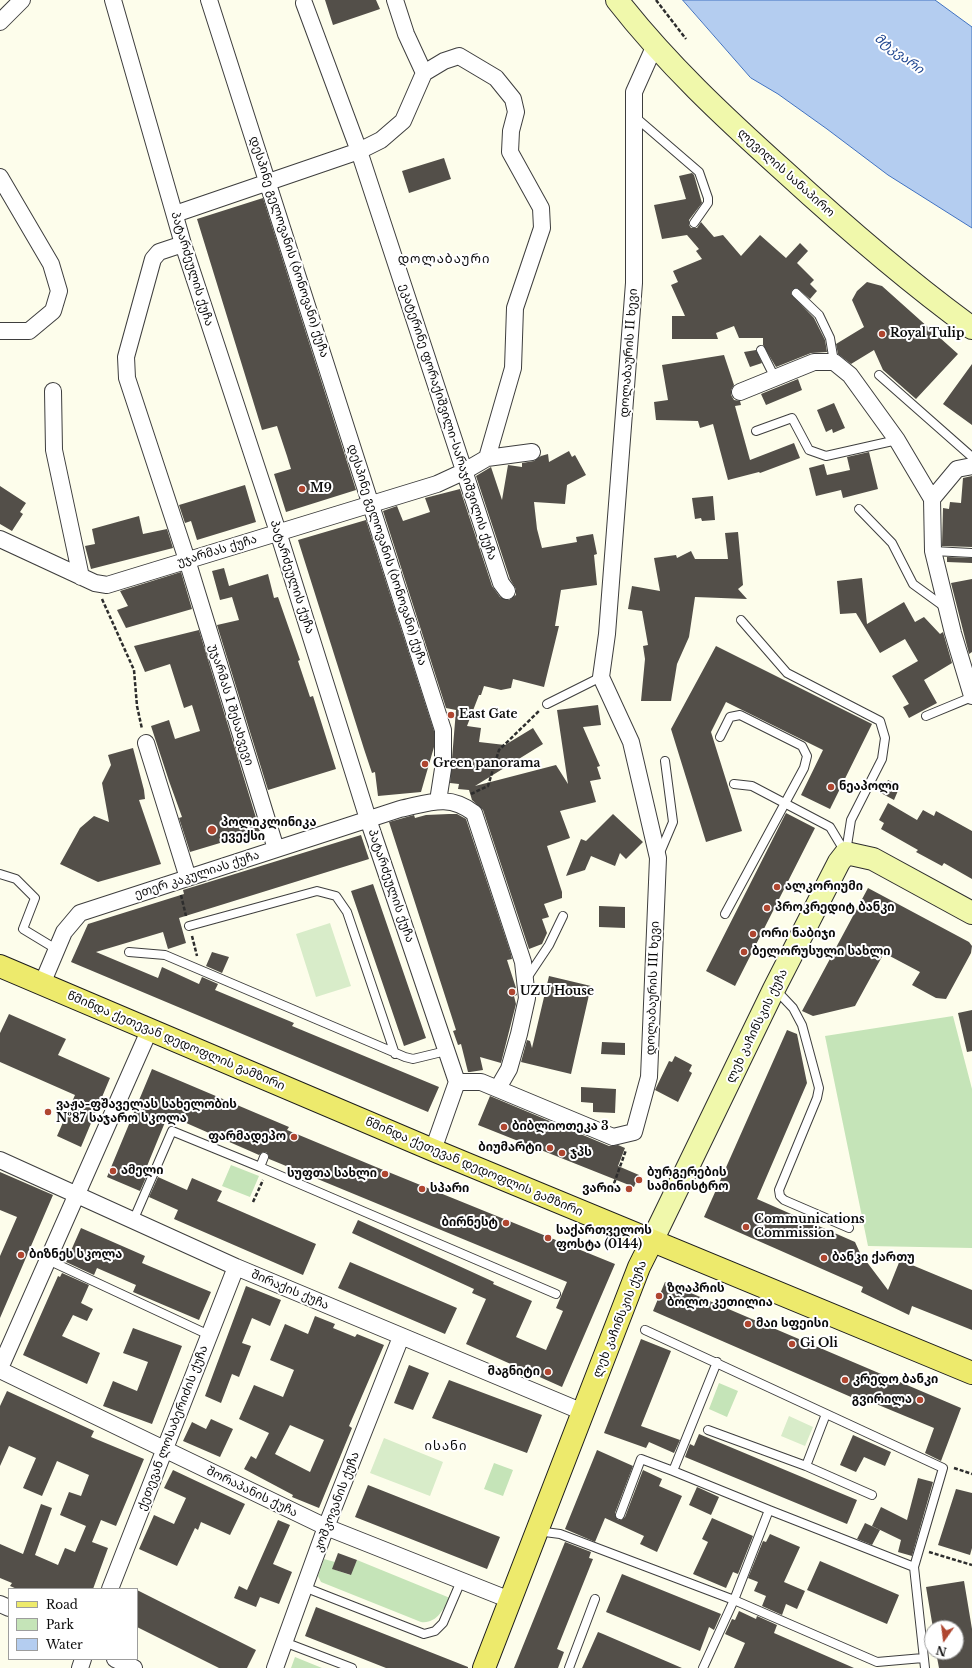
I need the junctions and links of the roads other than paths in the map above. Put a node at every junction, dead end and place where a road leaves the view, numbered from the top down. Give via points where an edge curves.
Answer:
1 (22, 0) edge
2 (113, 0) edge
3 (209, 0) edge
4 (395, 0) edge
5 (617, 0) edge
6 (304, 3) dead end
7 (0, 22) edge
8 (655, 45) junction
9 (424, 73) junction
10 (634, 116) junction
11 (359, 151) junction
12 (0, 177) edge
13 (268, 182) junction
14 (175, 214) junction
15 (694, 223) dead end
16 (183, 244) junction
17 (796, 293) dead end
18 (972, 328) edge
19 (0, 331) edge
20 (761, 350) dead end
21 (834, 362) junction
22 (879, 375) dead end
23 (775, 378) junction
24 (53, 391) dead end
25 (740, 392) dead end
26 (756, 431) dead end
27 (898, 440) junction
28 (532, 452) dead end
29 (972, 457) edge
30 (487, 458) junction
31 (972, 466) edge
32 (463, 472) junction
33 (932, 499) junction
34 (370, 503) junction
35 (859, 509) dead end
36 (278, 532) junction
37 (0, 539) edge
38 (933, 551) junction
39 (972, 553) edge
40 (187, 560) junction
41 (88, 580) junction
42 (507, 591) dead end
43 (946, 608) junction
44 (741, 620) dead end
45 (602, 670) junction
46 (972, 697) edge
47 (547, 704) road end
48 (926, 716) dead end
49 (720, 737) dead end
50 (146, 743) road end
51 (665, 761) dead end
52 (734, 784) dead end
53 (445, 801) junction
54 (785, 803) junction
55 (368, 819) junction
56 (276, 849) junction
57 (846, 853) junction
58 (658, 858) junction
59 (0, 874) edge
60 (188, 878) junction
61 (972, 913) edge
62 (725, 914) dead end
63 (563, 916) dead end
64 (189, 926) dead end
65 (56, 949) junction
66 (129, 952) dead end
67 (0, 966) edge
68 (525, 980) junction
69 (42, 984) junction
70 (774, 989) junction
71 (149, 1031) junction
72 (446, 1050) junction
73 (395, 1054) junction
74 (457, 1082) junction
75 (498, 1088) junction
76 (433, 1150) junction
77 (264, 1157) dead end
78 (0, 1160) edge
79 (260, 1167) junction
80 (77, 1196) junction
81 (133, 1221) junction
82 (849, 1228) dead end
83 (652, 1241) junction
84 (48, 1260) junction
85 (236, 1267) junction
86 (556, 1294) dead end
87 (645, 1330) dead end
88 (209, 1335) junction
89 (402, 1336) junction
90 (717, 1362) junction
91 (0, 1369) edge
92 (972, 1373) edge
93 (583, 1412) junction
94 (826, 1414) junction
95 (708, 1430) dead end
96 (164, 1450) junction
97 (806, 1466) junction
98 (673, 1472) junction
99 (872, 1494) dead end
100 (769, 1510) junction
101 (620, 1514) dead end
102 (326, 1527) junction
103 (537, 1531) junction
104 (914, 1567) junction
105 (461, 1581) junction
106 (304, 1587) junction
107 (110, 1588) edge
108 (595, 1599) dead end
109 (510, 1600) junction
110 (734, 1600) junction
111 (284, 1642) junction
112 (923, 1658) junction
113 (117, 1660) edge
114 (134, 1668) edge
115 (275, 1668) edge
116 (352, 1668) edge
117 (484, 1668) edge
118 (569, 1668) edge
119 (702, 1668) edge
120 (925, 1668) edge

1 - 7 street
2 - 14 street, პატარძეულის ქუჩა
3 - 13 street, დესპინე გელოვანის (ბონოვანი) ქუჩა
4 - 9 street via 406,34
5 - 8 main road, ლევილის სანაპირო
6 - 11 street, ეკატერინე ფორაქიშვილი-სარაჯიშვილის ქუჩა
8 - 10 street, დოლაბაურის II ხევი via 634,92
8 - 18 main road, ლევილის სანაპირო via 709,102 860,240
9 - 11 street via 403,121 381,140
9 - 30 street via 444,61 459,56 496,78 513,99 516,112 511,131 510,152 541,208 542,228 515,308 512,368
10 - 15 lane via 699,172 708,202
10 - 45 street, დოლაბაურის II ხევი via 634,283
11 - 13 street
11 - 32 street, ეკატერინე ფორაქიშვილი-სარაჯიშვილის ქუჩა
12 - 19 street via 51,264 60,291 53,311 29,331
13 - 14 street
13 - 34 street, დესპინე გელოვანის (ბონოვანი) ქუჩა
14 - 16 street, პატარძეულის ქუჩა
16 - 36 street, პატარძეულის ქუჩა
16 - 40 street, უჯარმას I შესახვევი via 159,252 153,259 126,357 127,378
17 - 21 lane via 819,315 830,338
20 - 23 lane
21 - 23 street via 814,362
21 - 27 street via 850,375
22 - 29 lane
23 - 25 street
24 - 41 street via 54,450
26 - 27 lane via 792,418 810,450 826,456
27 - 33 street
28 - 30 street, უჯარმას ქუჩა
30 - 32 street, უჯარმას ქუჩა
31 - 33 street via 957,469
32 - 34 street, უჯარმას ქუჩა via 437,484
32 - 42 street, ეკატერინე ფორაქიშვილი-სარაჯიშვილის ქუჩა via 501,582
33 - 38 street
34 - 36 street, უჯარმას ქუჩა
34 - 53 street, დესპინე გელოვანის (ბონოვანი) ქუჩა via 443,730
35 - 43 lane via 892,543 913,584
36 - 40 street, უჯარმას ქუჩა
36 - 55 street, პატარძეულის ქუჩა
37 - 41 street
38 - 39 lane
38 - 43 street
40 - 41 street, უჯარმას ქუჩა via 107,585
40 - 56 street, უჯარმას I შესახვევი
43 - 46 street
44 - 57 lane via 787,673 880,721 885,738 882,759 851,820
45 - 47 lane
45 - 58 street, დოლაბაურის III ხევი via 631,742
46 - 48 lane
49 - 54 lane via 730,717 740,715 802,746 808,756
50 - 60 street
51 - 58 lane via 673,822
52 - 54 lane via 752,786
53 - 55 street, ეთერ კაკულიას ქუჩა via 400,809
53 - 68 street via 463,805 474,813 523,962
54 - 57 lane via 830,827
54 - 62 lane
55 - 56 street, ეთერ კაკულიას ქუჩა
55 - 72 street, პატარძეულის ქუჩა
56 - 60 street, ეთერ კაკულიას ქუჩა
57 - 61 main road via 873,859
57 - 70 main road, ლეხ კაჩინსკის ქუჩა
58 - 75 street, დოლაბაურის III ხევი via 649,1077 634,1132 614,1137
59 - 65 lane via 16,880 35,898 23,929
60 - 65 street, ეთერ კაკულიას ქუჩა via 80,913 64,932
63 - 68 lane via 549,945
64 - 73 lane via 317,891 336,896 347,912
65 - 69 street, ეთერ კაკულიას ქუჩა
66 - 73 lane via 165,955
67 - 69 main road, წმინდა ქეთევან დედოფლის გამზირი
68 - 75 street via 527,998 520,1034 509,1069
69 - 71 main road, წმინდა ქეთევან დედოფლის გამზირი
70 - 82 lane via 793,1008 802,1025 819,1088 779,1190 780,1196
70 - 83 main road, ლეხ კაჩინსკის ქუჩა
71 - 76 main road, წმინდა ქეთევან დედოფლის გამზირი
71 - 80 street
72 - 73 lane via 414,1058
72 - 74 street, პატარძეულის ქუჩა
74 - 75 street via 481,1082
74 - 76 street
76 - 83 main road, წმინდა ქეთევან დედოფლის გამზირი
77 - 79 lane
78 - 80 street, შირაქის ქუჩა
79 - 81 lane via 172,1131
79 - 86 lane
80 - 81 street, შირაქის ქუჩა
80 - 84 street
81 - 85 street, შირაქის ქუჩა
83 - 92 main road, წმინდა ქეთევან დედოფლის გამზირი
83 - 93 main road, ლეხ კაჩინსკის ქუჩა via 639,1267
84 - 88 lane
84 - 91 street
85 - 88 street, ქეთევან ლოსაბერიძის ქუჩა
85 - 89 street, შირაქის ქუჩა
87 - 90 lane
88 - 96 street, ქეთევან ლოსაბერიძის ქუჩა
89 - 93 street, შირაქის ქუჩა
89 - 102 street, კოშკოვანის ქუჩა
90 - 94 lane
90 - 98 lane
91 - 96 street, შორაპანის ქუჩა
93 - 103 main road, ლეხ კაჩინსკის ქუჩა
94 - 97 lane
94 - 104 lane via 943,1468
95 - 97 lane
96 - 102 street, შორაპანის ქუჩა
96 - 107 street, ქეთევან ლოსაბერიძის ქუჩა
97 - 99 lane
98 - 100 lane
98 - 101 lane via 641,1459
100 - 104 lane
100 - 110 lane
102 - 105 street, შორაპანის ქუჩა
102 - 106 street, კოშკოვანის ქუჩა
103 - 109 main road, ლეხ კაჩინსკის ქუჩა
103 - 110 lane via 560,1534
104 - 112 lane
105 - 106 lane via 443,1623 435,1631 424,1634
105 - 109 street, შორაპანის ქუჩა
106 - 111 street, კოშკოვანის ქუჩა
108 - 118 lane
109 - 117 main road, ლეხ კაჩინსკის ქუჩა
110 - 112 lane via 876,1662
110 - 119 lane
111 - 115 street, კოშკოვანის ქუჩა
111 - 116 lane
112 - 120 lane
113 - 114 street

